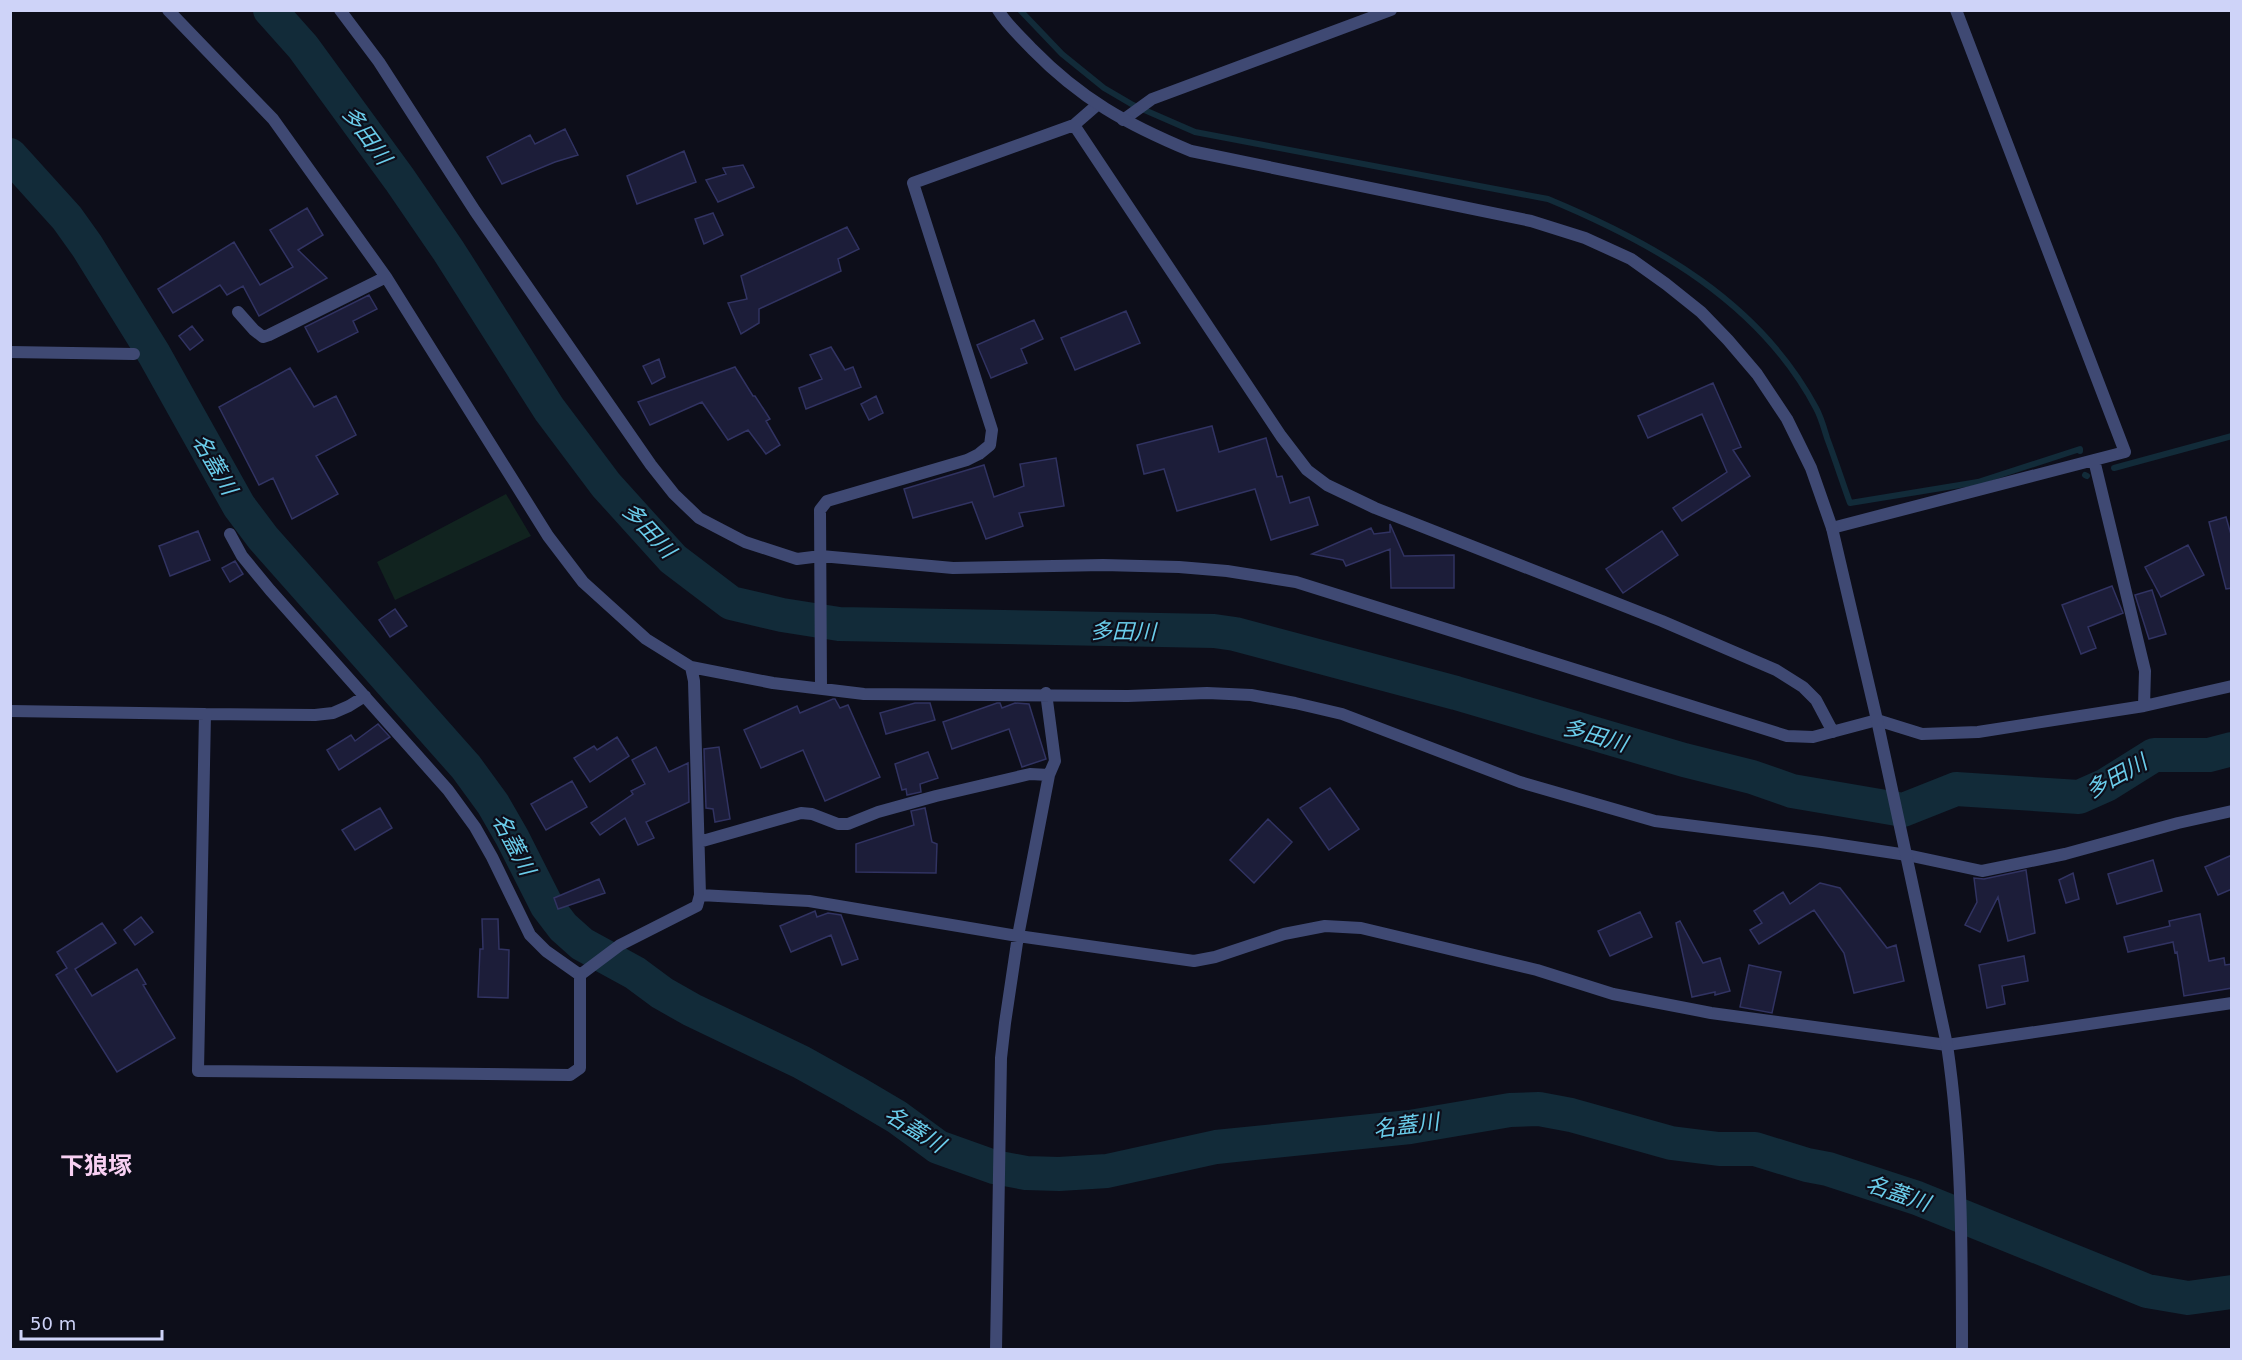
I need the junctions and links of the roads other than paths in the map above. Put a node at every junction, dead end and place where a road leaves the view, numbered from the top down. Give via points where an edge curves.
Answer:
1 (168, 10) edge
2 (340, 10) edge
3 (998, 10) edge
4 (1391, 10) edge
5 (1956, 10) edge
6 (1096, 105) junction
7 (1133, 112) junction
8 (1074, 125) junction
9 (386, 277) junction
10 (238, 312) dead end
11 (10, 352) edge
12 (134, 354) dead end
13 (2094, 460) junction
14 (1832, 528) junction
15 (230, 534) dead end
16 (820, 561) junction
17 (692, 667) junction
18 (2232, 686) edge
19 (821, 689) junction
20 (1046, 693) junction
21 (365, 696) junction
22 (2144, 705) junction
23 (10, 711) edge
24 (205, 714) junction
25 (1877, 720) junction
26 (1833, 732) junction
27 (1049, 776) junction
28 (2232, 811) edge
29 (699, 842) junction
30 (1905, 849) junction
31 (700, 895) junction
32 (1018, 936) junction
33 (584, 971) junction
34 (2232, 1003) edge
35 (1947, 1045) junction
36 (996, 1350) edge
37 (1962, 1350) edge

1 - 9 street via 273,119
2 - 16 street via 379,62 475,211 674,494 699,518 745,542 796,560
3 - 6 street via 1049,66
4 - 7 street via 1152,99
5 - 13 street via 2125,452
6 - 7 street
6 - 8 street
7 - 14 street via 1141,130 1191,151 1531,221 1585,238 1631,259 1701,312 1757,374 1811,468
8 - 16 street via 914,183 992,430 990,445 967,460 827,501 820,510
8 - 26 street via 1307,470 1327,485 1375,508 1776,670 1816,700
9 - 10 street via 263,337
9 - 17 street via 548,536 582,582 646,639
11 - 12 street
13 - 14 street
13 - 22 street via 2145,671
14 - 25 street
15 - 21 street via 242,556 270,590
16 - 19 street
16 - 26 street via 952,568 1103,565 1227,570 1296,582 1787,736 1812,737
17 - 19 street
17 - 29 street
18 - 22 street
19 - 20 street via 864,694
20 - 27 street via 1055,761
20 - 30 street via 1251,695 1342,714 1520,782 1655,821
21 - 24 street via 333,713 315,716
21 - 33 street via 448,790 475,827 530,934 546,951
22 - 25 street via 1978,732 1922,734
23 - 24 street
24 - 33 street via 198,1071 570,1075 580,1068
25 - 26 street
25 - 30 street
27 - 29 street via 1030,774 848,824 801,813
27 - 32 street
28 - 30 street via 1982,871
29 - 31 street
30 - 35 street
31 - 32 street via 809,901
31 - 33 street via 696,906 620,945
32 - 35 street via 1194,961 1284,934 1325,926 1360,928 1537,970 1613,994 1711,1013
32 - 36 street via 1001,1058
34 - 35 street
35 - 37 street via 1962,1245

